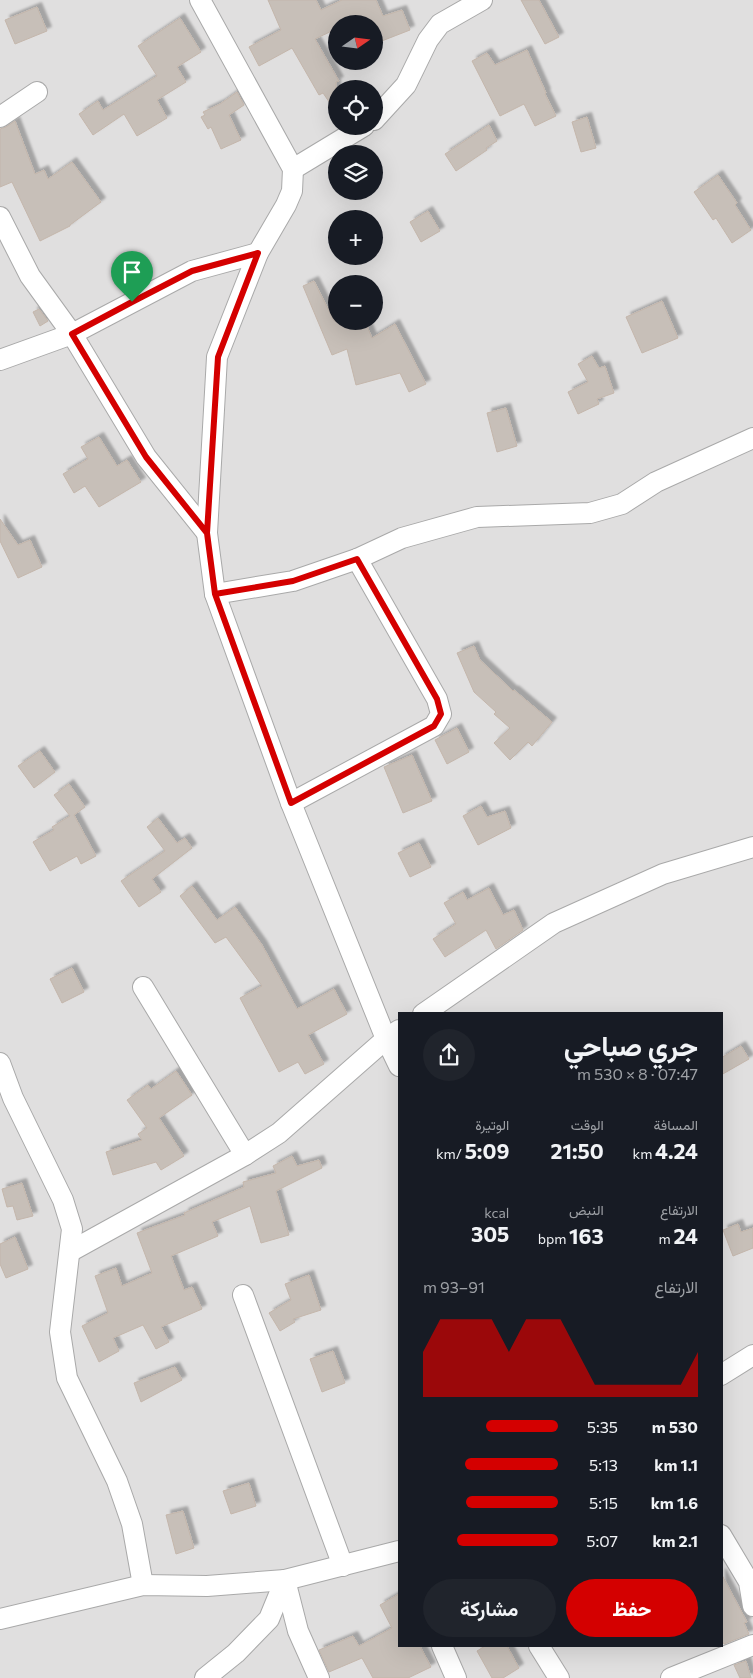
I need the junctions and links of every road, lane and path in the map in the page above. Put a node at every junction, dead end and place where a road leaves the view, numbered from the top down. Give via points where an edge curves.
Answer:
1 (200, 0) edge
2 (482, 0) edge
3 (37, 92) dead end
4 (383, 110) edge
5 (0, 117) edge
6 (349, 135) edge
7 (293, 169) junction
8 (0, 217) edge
9 (258, 253) junction
10 (72, 334) junction
11 (0, 360) edge
12 (753, 438) edge
13 (207, 533) junction
14 (357, 559) junction
15 (215, 594) junction
16 (291, 803) junction
17 (753, 847) edge
18 (143, 987) dead end
19 (426, 1012) edge
20 (392, 1035) edge
21 (398, 1062) edge
22 (0, 1063) edge
23 (245, 1155) junction
24 (71, 1250) junction
25 (243, 1294) dead end
26 (753, 1355) edge
27 (723, 1374) edge
28 (723, 1538) edge
29 (398, 1551) edge
30 (343, 1566) junction
31 (286, 1580) junction
32 (143, 1585) junction
33 (753, 1606) edge
34 (0, 1618) edge
35 (753, 1645) edge
36 (442, 1647) edge
37 (541, 1647) edge
38 (205, 1678) edge
39 (319, 1678) edge
40 (456, 1678) edge
41 (558, 1678) edge
42 (671, 1678) edge

1 - 7 street
2 - 4 street via 440,24 428,40 406,85
3 - 5 street
6 - 7 street
7 - 9 street via 292,191
8 - 10 street via 30,276
9 - 10 street via 192,271
9 - 13 street via 218,357
10 - 11 street
10 - 13 street via 146,457
12 - 14 street via 656,482 622,504 590,514 477,517 402,538
13 - 15 street
14 - 15 street via 293,581
14 - 16 street via 437,699 441,714 434,726
15 - 16 street
16 - 20 street
17 - 19 street via 663,874 554,923
18 - 23 street
20 - 21 street
20 - 23 street via 279,1133
22 - 24 street via 13,1098 63,1200 72,1229
23 - 24 street
24 - 32 street via 60,1332 67,1378 118,1481 132,1524
25 - 30 street
26 - 27 street
28 - 33 street via 749,1582
29 - 30 street
30 - 31 street
31 - 32 street via 207,1586
31 - 38 street via 268,1619 236,1653
31 - 39 street via 298,1632
32 - 34 street
35 - 42 street
36 - 40 street
37 - 41 street

